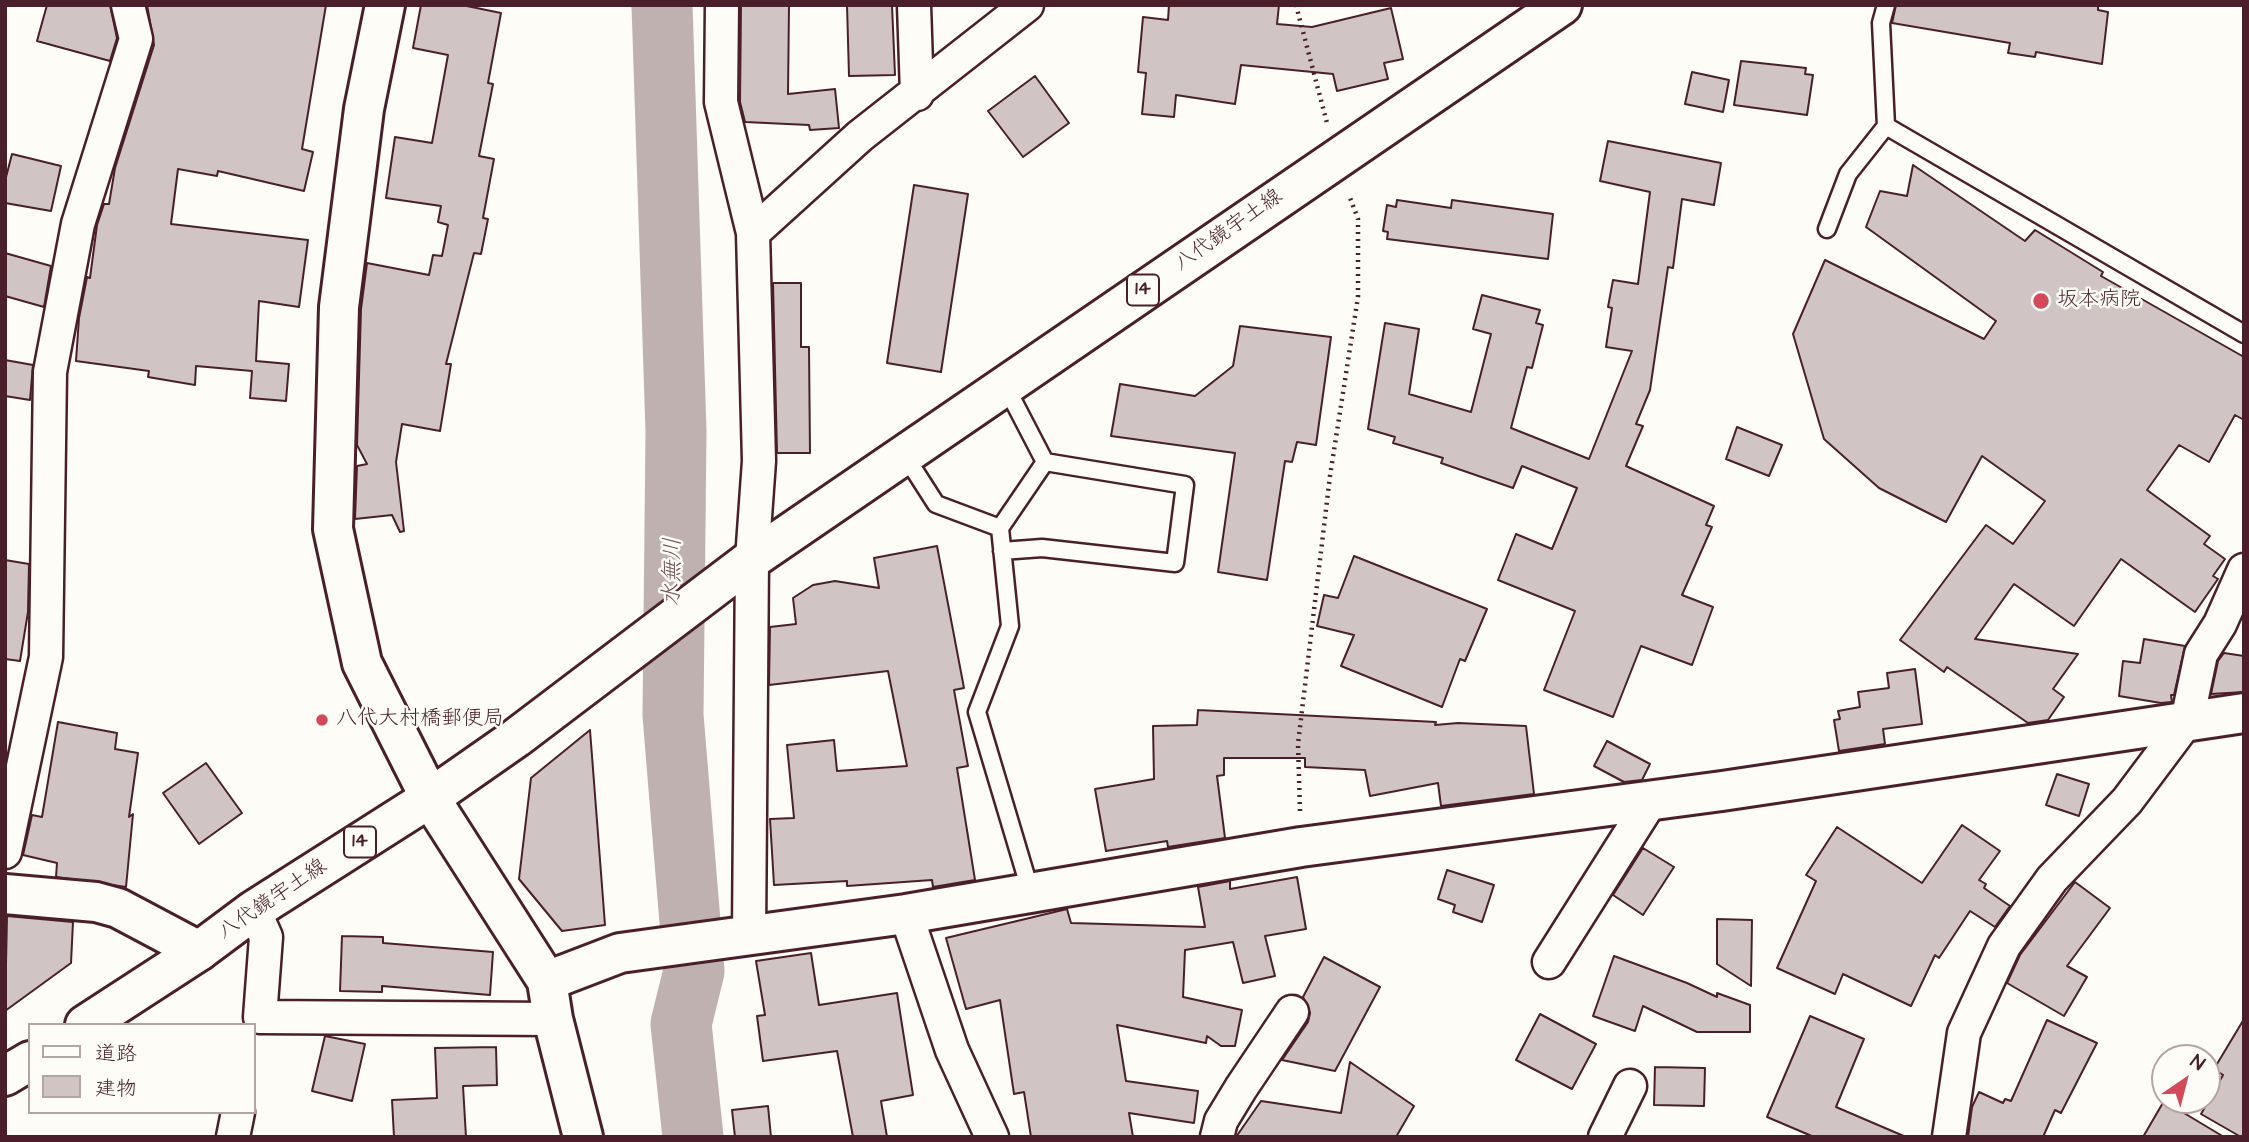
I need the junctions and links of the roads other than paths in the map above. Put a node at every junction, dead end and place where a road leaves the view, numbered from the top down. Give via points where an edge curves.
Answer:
1 (128, 5) edge
2 (385, 5) edge
3 (722, 5) edge
4 (914, 5) edge
5 (1027, 5) edge
6 (1562, 5) edge
7 (1886, 5) edge
8 (917, 94) junction
9 (1885, 127) junction
10 (1827, 229) dead end
11 (753, 233) junction
12 (2244, 334) edge
13 (1005, 385) junction
14 (904, 454) junction
15 (1045, 462) junction
16 (1000, 528) junction
17 (1002, 551) junction
18 (739, 569) junction
19 (2244, 570) edge
20 (2244, 713) edge
21 (2187, 721) junction
22 (430, 798) junction
23 (1652, 799) junction
24 (5, 852) edge
25 (1031, 893) junction
26 (5, 894) edge
27 (254, 910) junction
28 (906, 914) junction
29 (738, 936) junction
30 (199, 951) junction
31 (1549, 962) dead end
32 (547, 981) junction
33 (1292, 1012) dead end
34 (553, 1019) junction
35 (88, 1023) edge
36 (257, 1030) edge
37 (28, 1061) edge
38 (5, 1076) edge
39 (1630, 1086) dead end
40 (239, 1114) edge
41 (233, 1137) edge
42 (583, 1137) edge
43 (992, 1137) edge
44 (1217, 1137) edge
45 (1605, 1137) edge
46 (1949, 1137) edge

1 - 24 street via 135,39 78,224 50,372 46,657
2 - 22 street via 364,109 339,307 333,529 362,663
3 - 11 street via 721,102
4 - 8 street
5 - 8 street
6 - 13 street, 八代鏡宇土線 / 14
7 - 9 lane via 1881,23
8 - 11 street via 860,136
9 - 10 lane via 1848,174
9 - 12 lane
11 - 18 street via 759,461
13 - 14 street, 八代鏡宇土線 / 14
13 - 15 lane
14 - 16 lane via 936,504
14 - 18 street, 八代鏡宇土線 / 14
15 - 16 lane
15 - 17 lane via 1185,485 1175,564 1042,548
16 - 17 lane
17 - 25 lane via 1010,625 977,712
18 - 22 street, 八代鏡宇土線 / 14
18 - 29 street
19 - 21 street via 2201,654
20 - 21 street
21 - 23 street
21 - 46 street via 2127,801 2052,879 2004,946 1965,1032
22 - 27 street, 八代鏡宇土線 / 14
22 - 32 street
23 - 25 street via 1301,847
23 - 31 street
25 - 28 street
26 - 30 street via 118,908
27 - 30 street, 八代鏡宇土線 / 14
27 - 36 street via 266,937
28 - 29 street
28 - 43 street via 952,1050
29 - 32 street via 620,953
30 - 35 street, 八代鏡宇土線 / 14
32 - 34 street
33 - 44 street via 1221,1121
34 - 36 street
34 - 42 street
37 - 38 street
39 - 45 street
40 - 41 street

